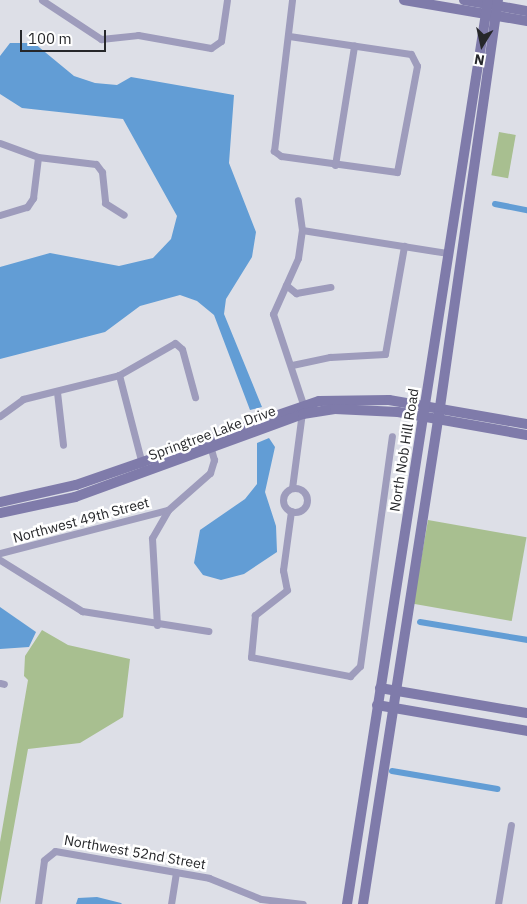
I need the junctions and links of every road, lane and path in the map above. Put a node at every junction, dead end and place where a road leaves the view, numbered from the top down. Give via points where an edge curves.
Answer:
1 (42, 0) edge
2 (227, 0) edge
3 (292, 0) edge
4 (404, 0) edge
5 (464, 0) edge
6 (492, 7) edge
7 (527, 11) edge
8 (527, 22) edge
9 (288, 36) junction
10 (354, 46) junction
11 (0, 143) edge
12 (38, 157) junction
13 (336, 165) junction
14 (298, 200) dead end
15 (0, 215) edge
16 (124, 215) dead end
17 (302, 230) junction
18 (404, 246) junction
19 (448, 253) junction
20 (286, 285) junction
21 (330, 287) dead end
22 (292, 366) junction
23 (119, 375) junction
24 (57, 392) junction
25 (195, 397) dead end
26 (425, 405) junction
27 (440, 407) junction
28 (303, 409) junction
29 (2, 413) edge
30 (422, 417) junction
31 (438, 419) junction
32 (516, 422) junction
33 (527, 424) edge
34 (514, 432) junction
35 (527, 435) edge
36 (392, 436) dead end
37 (209, 443) junction
38 (63, 445) dead end
39 (143, 467) junction
40 (292, 488) junction
41 (0, 502) edge
42 (168, 510) junction
43 (291, 512) junction
44 (0, 513) edge
45 (0, 553) edge
46 (0, 560) edge
47 (157, 625) junction
48 (208, 631) dead end
49 (380, 688) junction
50 (396, 691) junction
51 (376, 705) junction
52 (392, 708) junction
53 (527, 713) edge
54 (527, 731) edge
55 (511, 825) dead end
56 (176, 872) junction
57 (38, 904) edge
58 (171, 904) edge
59 (303, 904) edge
60 (347, 904) edge
61 (362, 904) edge
62 (498, 904) edge

1 - 2 street via 101,39 138,35 217,46
3 - 9 street
4 - 6 main road
5 - 6 main road
6 - 7 main road
6 - 8 main road
6 - 19 main road, North Nob Hill Road
6 - 27 main road, North Nob Hill Road
9 - 10 street
9 - 13 street via 274,151
10 - 13 street
10 - 13 street via 411,54 417,66 397,172
11 - 12 street
12 - 15 street via 33,198 27,208
12 - 16 street via 96,164 102,172 105,203
14 - 17 street
17 - 18 street
17 - 20 street via 298,258
18 - 19 street
18 - 22 street via 386,354 330,357
19 - 26 main road, North Nob Hill Road
20 - 21 street via 296,293
20 - 22 street via 273,314
22 - 28 street
23 - 24 street
23 - 25 street via 174,343 182,349
23 - 39 street
24 - 29 street via 23,399
24 - 38 street
26 - 27 main road
26 - 28 main road via 358,397
26 - 30 main road, North Nob Hill Road
27 - 31 main road, North Nob Hill Road
27 - 32 main road
28 - 30 main road, Springtree Lake Drive via 362,408
28 - 37 main road, Springtree Lake Drive
28 - 37 main road, Springtree Lake Drive via 270,415
28 - 40 street
30 - 31 main road, Springtree Lake Drive
30 - 49 main road, North Nob Hill Road
31 - 34 main road, Springtree Lake Drive
31 - 50 main road, North Nob Hill Road
32 - 33 main road
32 - 34 main road
34 - 35 main road, Springtree Lake Drive
36 - 43 street via 360,666 350,676 251,658 256,615 286,590 283,570
37 - 39 main road, Springtree Lake Drive
37 - 42 street via 210,474
39 - 41 main road, Springtree Lake Drive
39 - 44 main road, Springtree Lake Drive via 65,500
40 - 43 street via 282,498
40 - 43 street via 302,490 307,500 301,510
42 - 45 street, Northwest 49th Street
42 - 47 street via 152,538
46 - 47 street via 82,611
47 - 48 street
49 - 50 main road
49 - 51 main road, North Nob Hill Road
50 - 52 main road, North Nob Hill Road
50 - 53 main road
51 - 52 main road
51 - 60 main road, North Nob Hill Road
52 - 54 main road
52 - 61 main road, North Nob Hill Road
55 - 62 street
56 - 57 street, Northwest 52nd Street via 55,851 44,860
56 - 58 street
56 - 59 street, Northwest 52nd Street via 209,878 262,898

